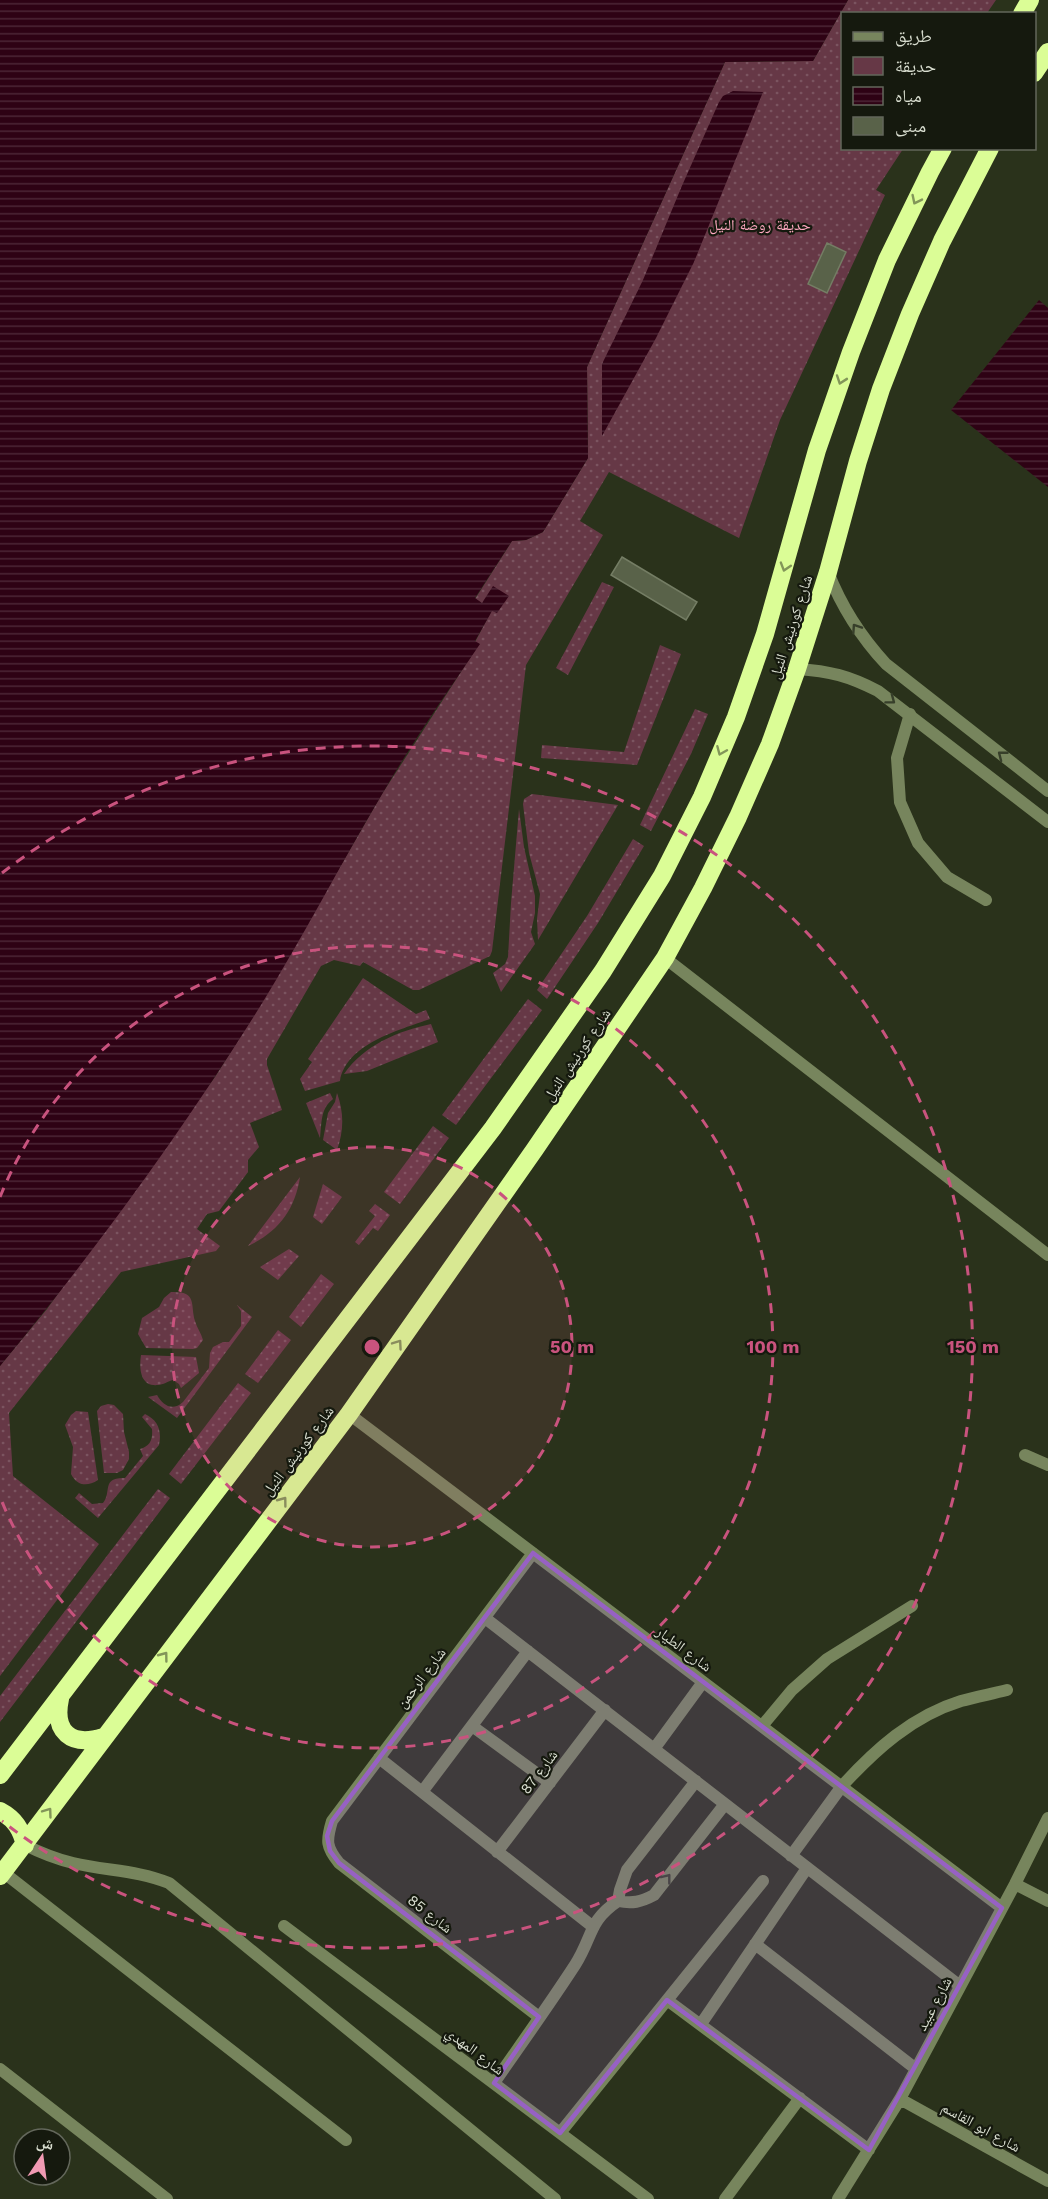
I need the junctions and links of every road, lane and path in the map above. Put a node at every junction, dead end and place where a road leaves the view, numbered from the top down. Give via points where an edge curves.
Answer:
1 (1048, 52) edge
2 (1036, 71) edge
3 (942, 150) edge
4 (989, 150) edge
5 (828, 572) junction
6 (797, 669) junction
7 (909, 714) junction
8 (1048, 791) edge
9 (1048, 822) edge
10 (986, 900) dead end
11 (664, 958) junction
12 (1048, 1255) edge
13 (349, 1414) junction
14 (1025, 1455) dead end
15 (1048, 1465) edge
16 (533, 1553) junction
17 (912, 1606) dead end
18 (485, 1618) junction
19 (528, 1651) junction
20 (703, 1682) junction
21 (1006, 1690) dead end
22 (60, 1699) junction
23 (605, 1710) junction
24 (472, 1726) junction
25 (762, 1726) junction
26 (103, 1737) junction
27 (654, 1749) junction
28 (380, 1758) junction
29 (0, 1775) edge
30 (696, 1781) junction
31 (550, 1782) junction
32 (842, 1786) junction
33 (422, 1792) junction
34 (724, 1804) junction
35 (0, 1811) edge
36 (1048, 1818) edge
37 (332, 1821) joint
38 (25, 1845) junction
39 (497, 1852) junction
40 (791, 1856) junction
41 (807, 1868) junction
42 (1, 1874) edge
43 (763, 1881) dead end
44 (1015, 1884) junction
45 (618, 1901) junction
46 (1048, 1901) edge
47 (1002, 1908) junction
48 (284, 1926) dead end
49 (592, 1926) junction
50 (755, 1944) junction
51 (960, 1986) junction
52 (667, 2000) junction
53 (539, 2017) junction
54 (701, 2024) junction
55 (916, 2068) junction
56 (0, 2069) edge
57 (494, 2083) junction
58 (800, 2098) junction
59 (900, 2099) junction
60 (560, 2133) junction
61 (346, 2140) dead end
62 (869, 2150) junction
63 (1048, 2181) edge
64 (167, 2199) edge
65 (555, 2199) edge
66 (648, 2199) edge
67 (725, 2199) edge
68 (838, 2199) edge

1 - 2 highway
3 -> 22 highway, شارع كورنيش النيل via 887,260 855,342 817,450 768,624 736,717 662,876 603,971 493,1128
4 - 5 highway, شارع كورنيش النيل via 942,241 885,378
5 - 6 highway, شارع كورنيش النيل
8 -> 5 street via 886,664 851,622
6 -> 7 street via 853,678
6 - 11 highway, شارع كورنيش النيل via 738,817
7 - 9 street
7 - 10 street via 897,758 900,802 918,843 947,877
11 - 12 street
13 -> 11 highway, شارع كورنيش النيل
13 - 16 street, شارع الطيار
26 -> 13 highway, شارع كورنيش النيل
14 - 15 street
16 - 18 street, شارع الرحمن
16 - 20 street, شارع الطيار
17 - 25 street via 827,1659 792,1690
18 - 19 street
18 - 28 street, شارع الرحمن
19 - 23 street
19 - 24 street
20 - 25 street, شارع الطيار
20 - 27 street
21 - 32 street via 959,1701 914,1722 875,1751
22 - 26 highway via 57,1714 62,1729 73,1738 88,1742
22 - 29 highway, شارع كورنيش النيل
23 - 27 street
23 - 31 street, شارع 87
24 - 31 street
24 - 33 street
25 - 32 street, شارع الطيار
38 -> 26 highway, شارع كورنيش النيل
27 - 30 street
28 - 33 street
28 - 37 street, شارع الرحمن
30 - 34 street
30 - 45 street via 627,1870
31 - 39 street, شارع 87
32 - 40 street
32 - 47 street, شارع الطيار
33 - 39 street
34 - 40 street
45 -> 34 street via 631,1903 654,1895
35 - 38 highway via 13,1820
36 - 44 street, شارع عبيد
37 - 53 street, شارع 85 via 327,1836 330,1851 339,1863
38 - 42 highway, شارع كورنيش النيل
38 - 65 street via 74,1864 149,1875 170,1883
39 - 49 street
40 - 41 street
41 - 50 street
41 - 51 street
42 - 61 street
43 - 52 street
44 - 46 street
44 - 47 street, شارع عبيد
45 - 49 street
47 - 51 street, شارع عبيد
48 - 57 street, شارع المهدي
49 - 53 street via 577,1962
50 - 54 street
50 - 55 street
51 - 55 street, شارع عبيد
52 - 54 street
52 - 60 street
53 - 57 street
54 - 58 street
55 - 59 street, شارع عبيد
56 - 64 street
57 - 60 street, شارع المهدي
58 - 62 street
58 - 67 street
59 - 62 street, شارع عبيد
59 - 63 street, شارع ابو القاسم
60 - 66 street, شارع المهدي
62 - 68 street, شارع عبيد

